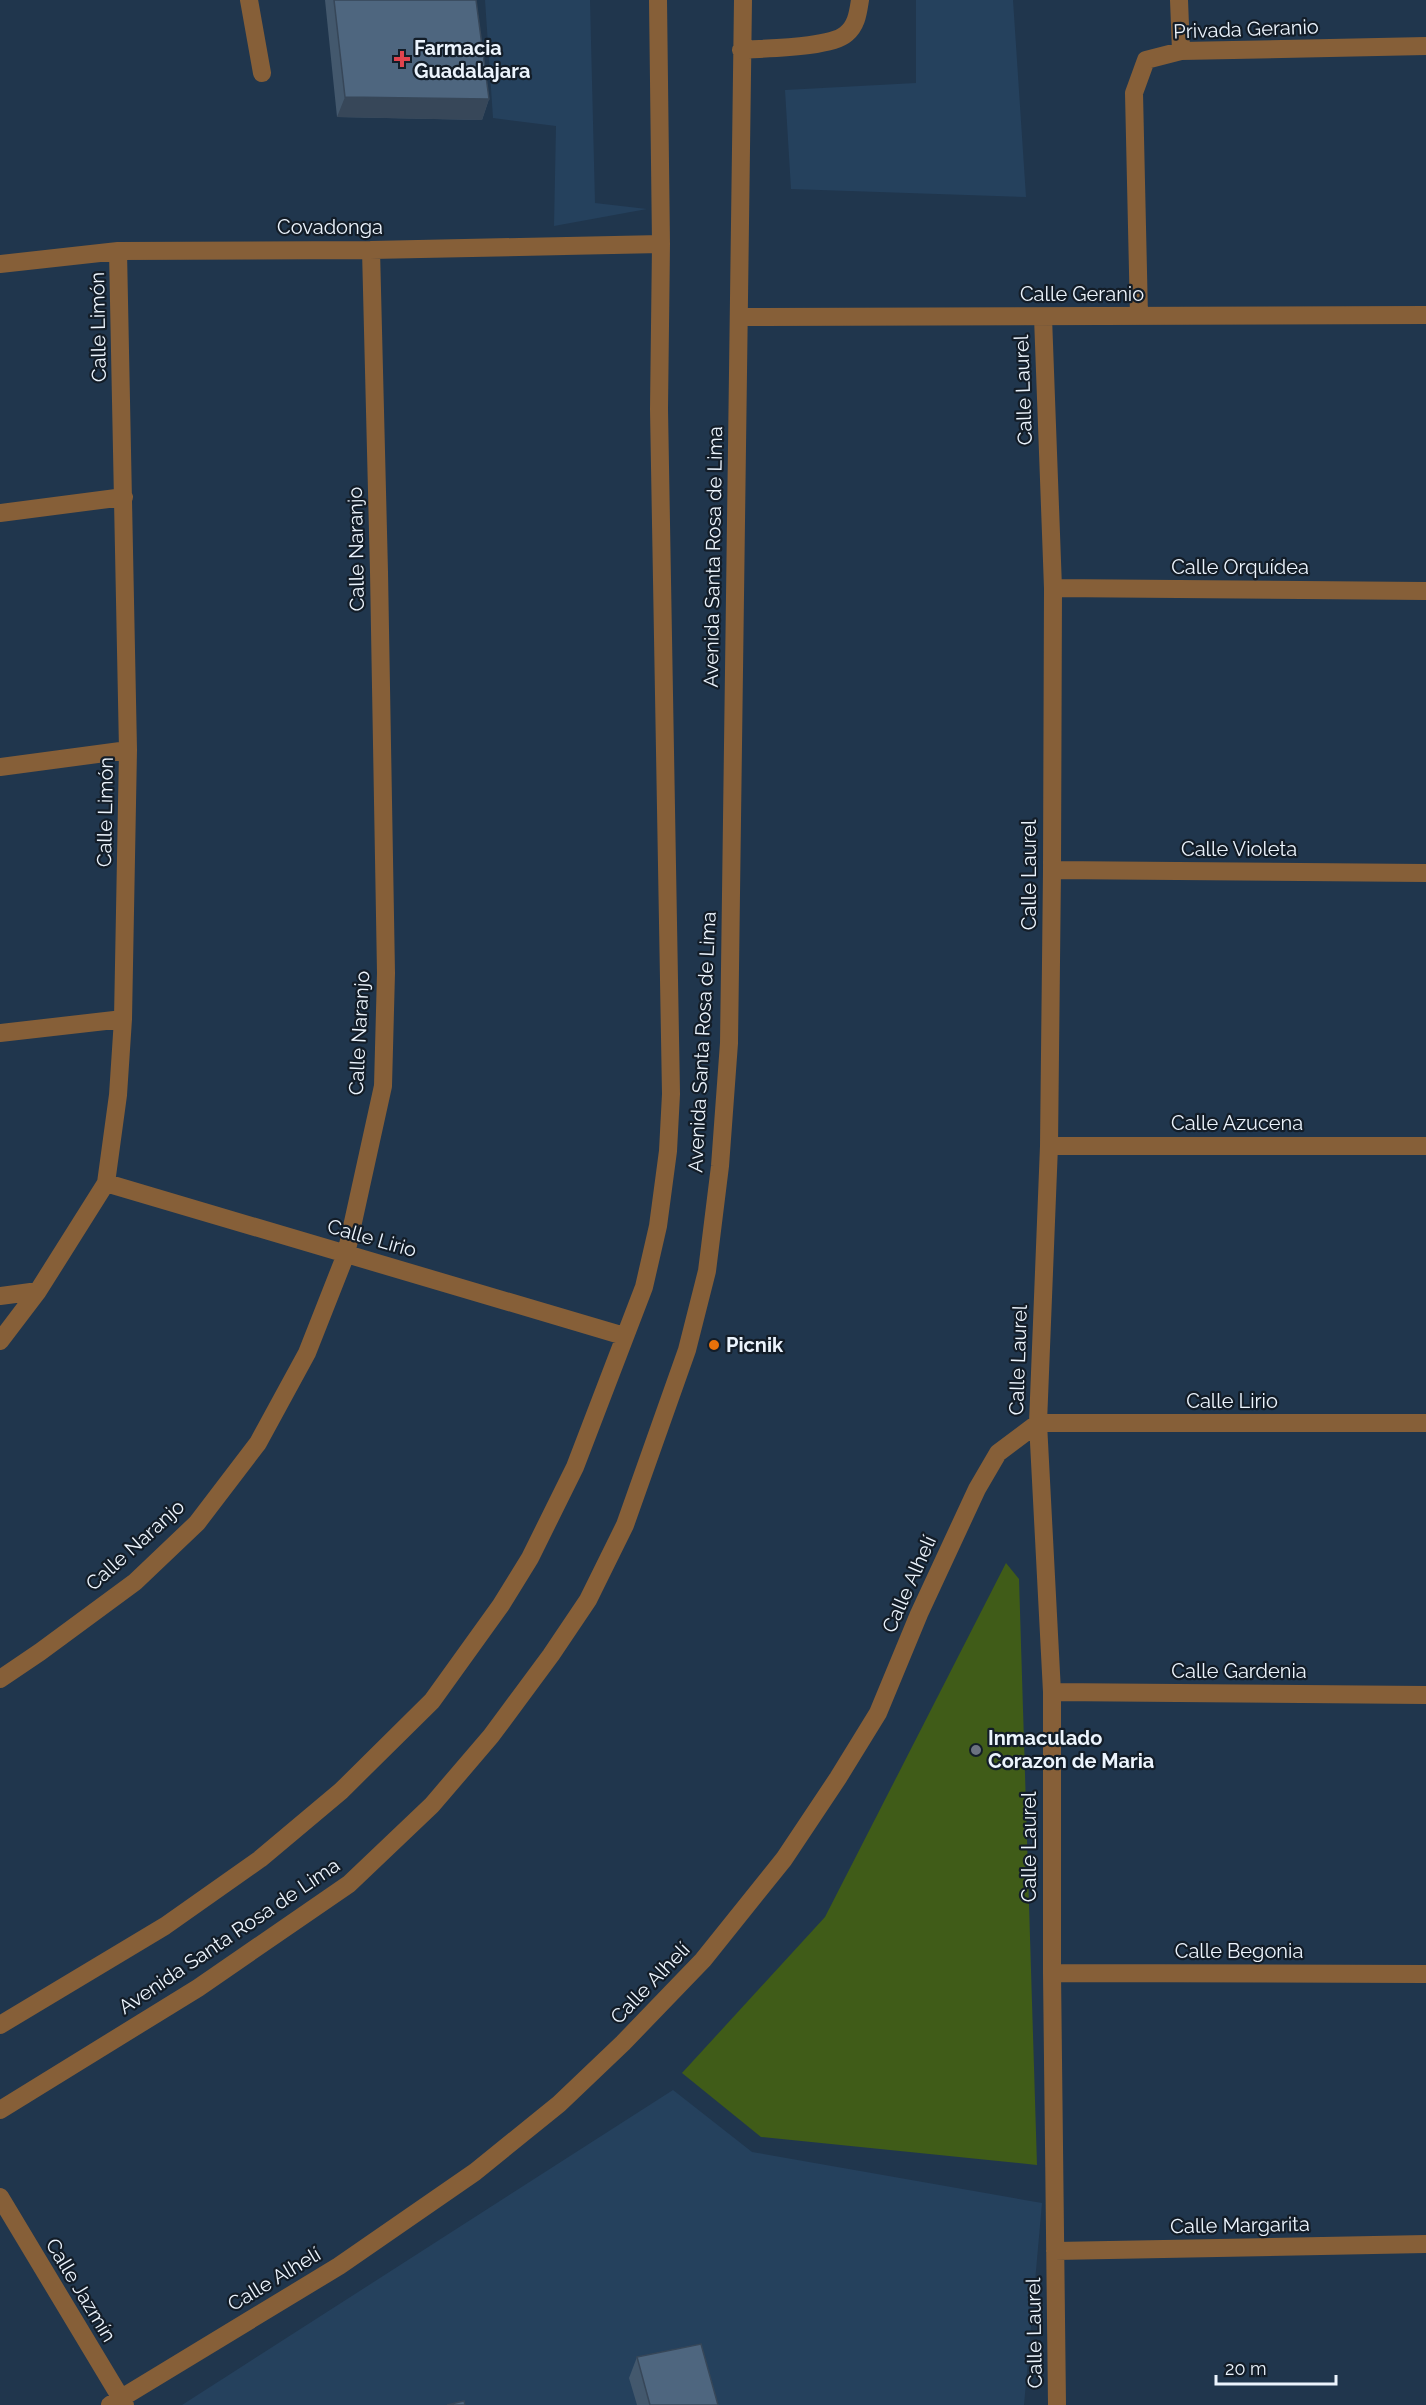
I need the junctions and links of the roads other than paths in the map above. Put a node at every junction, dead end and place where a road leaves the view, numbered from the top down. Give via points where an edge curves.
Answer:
1 (249, 0) edge
2 (658, 0) edge
3 (743, 0) edge
4 (860, 0) edge
5 (1179, 0) edge
6 (1426, 46) edge
7 (741, 50) junction
8 (1181, 51) junction
9 (262, 73) dead end
10 (661, 244) junction
11 (371, 250) junction
12 (118, 251) junction
13 (0, 264) edge
14 (1426, 315) edge
15 (1139, 316) junction
16 (739, 317) junction
17 (1043, 317) junction
18 (124, 497) junction
19 (0, 513) edge
20 (1053, 588) junction
21 (1426, 591) edge
22 (128, 750) junction
23 (0, 767) edge
24 (1052, 870) junction
25 (1426, 873) edge
26 (123, 1019) junction
27 (0, 1033) edge
28 (1049, 1146) junction
29 (1426, 1146) edge
30 (106, 1183) junction
31 (346, 1254) junction
32 (38, 1291) junction
33 (0, 1296) edge
34 (624, 1336) junction
35 (0, 1341) edge
36 (1038, 1423) junction
37 (1426, 1423) edge
38 (0, 1679) edge
39 (1052, 1692) junction
40 (1426, 1695) edge
41 (1052, 1973) junction
42 (1426, 1974) edge
43 (0, 2025) edge
44 (0, 2110) edge
45 (0, 2196) edge
46 (1426, 2244) edge
47 (1055, 2251) junction
48 (118, 2403) edge
49 (1057, 2405) edge

1 - 9 street
2 - 10 street, Avenida Santa Rosa de Lima
3 - 7 street, Avenida Santa Rosa de Lima
4 - 7 street via 858,17 847,34 832,41
5 - 8 street
6 - 8 street, Privada Geranio
7 - 16 street, Avenida Santa Rosa de Lima
8 - 15 street, Privada Geranio via 1146,60 1134,93
10 - 11 street, Covadonga
10 - 34 street, Avenida Santa Rosa de Lima via 659,409 671,1094 658,1226 644,1287
11 - 12 street, Covadonga
11 - 31 street, Calle Naranjo via 386,973 383,1086
12 - 13 street, Covadonga
12 - 18 street, Calle Limón
14 - 15 street, Calle Geranio
15 - 17 street, Calle Geranio
16 - 17 street, Calle Geranio
16 - 44 street, Avenida Santa Rosa de Lima via 729,1043 720,1166 707,1271 687,1350 625,1525 588,1600 491,1736 432,1805 349,1884 198,1988
17 - 20 street, Calle Laurel
18 - 19 street
18 - 22 street, Calle Limón
20 - 21 street, Calle Orquídea
20 - 24 street, Calle Laurel
22 - 23 street
22 - 26 street, Calle Limón
24 - 25 street, Calle Violeta
24 - 28 street, Calle Laurel
26 - 27 street
26 - 30 street, Calle Limón
28 - 29 street, Calle Azucena
28 - 36 street, Calle Laurel
30 - 31 street, Calle Lirio
30 - 32 street, Calle Limón
31 - 34 street, Calle Lirio
31 - 38 street, Calle Naranjo via 307,1353 258,1443 197,1523 135,1582
32 - 33 street
32 - 35 street, Calle Limón
34 - 43 street, Avenida Santa Rosa de Lima via 574,1467 530,1558 432,1701 341,1791 260,1860 165,1926
36 - 37 street, Calle Lirio
36 - 39 street, Calle Laurel
36 - 48 street, Calle Alhelí via 998,1454 978,1489 878,1713 838,1778 784,1858 704,1960 560,2104 475,2172 339,2266
39 - 40 street, Calle Gardenia
39 - 41 street, Calle Laurel
41 - 42 street, Calle Begonia
41 - 47 street, Calle Laurel
45 - 48 street, Calle Jazmín
46 - 47 street, Calle Margarita
47 - 49 street, Calle Laurel

